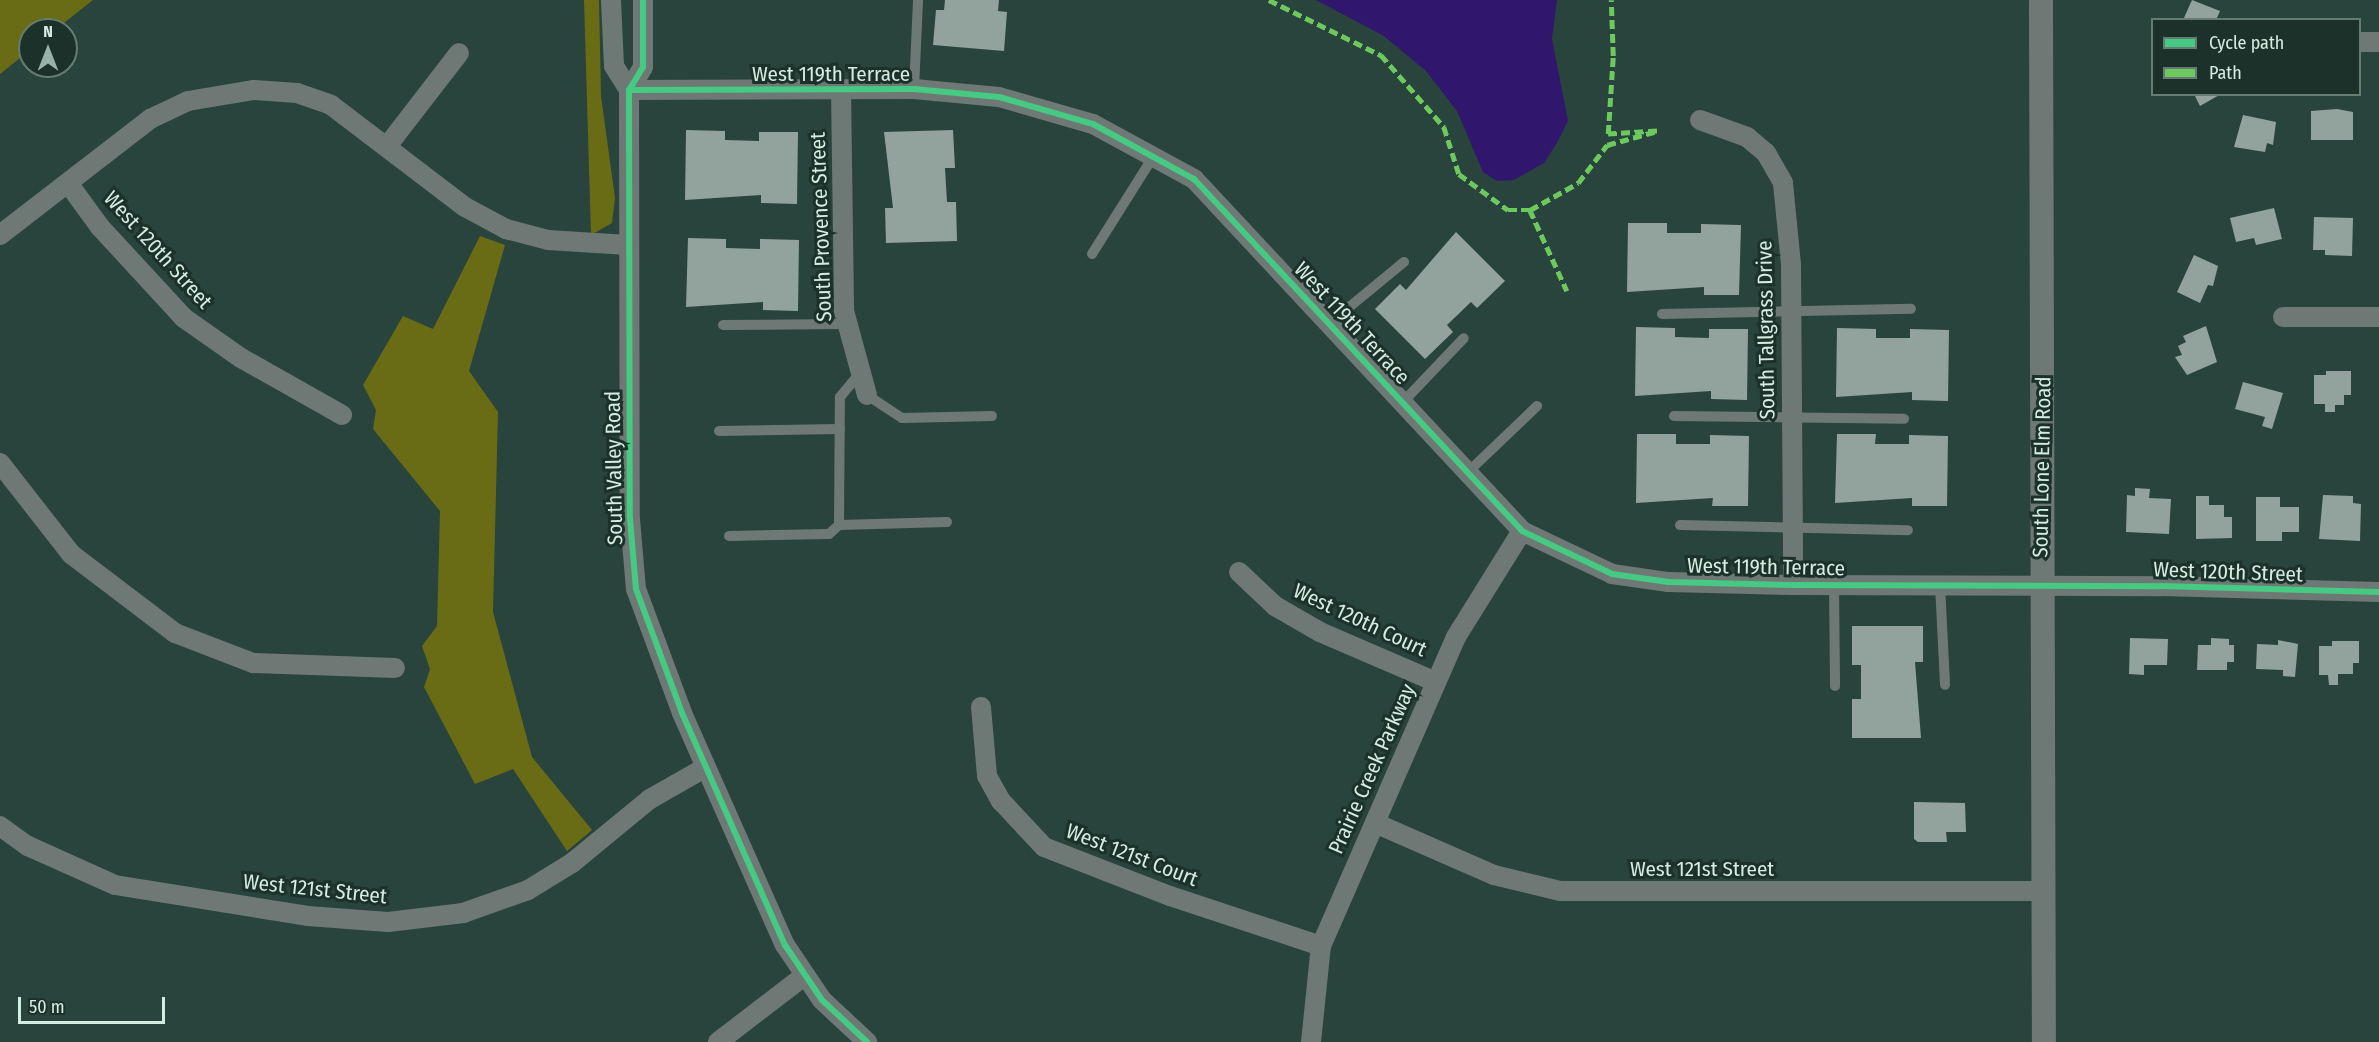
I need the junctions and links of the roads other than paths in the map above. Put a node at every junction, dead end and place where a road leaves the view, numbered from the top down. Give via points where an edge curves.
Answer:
1 (611, 0) edge
2 (643, 0) edge
3 (918, 0) edge
4 (2041, 0) edge
5 (2361, 42) edge
6 (2379, 42) edge
7 (459, 53) dead end
8 (914, 89) junction
9 (629, 90) junction
10 (841, 90) junction
11 (1700, 120) dead end
12 (388, 145) junction
13 (1152, 157) junction
14 (68, 183) junction
15 (0, 235) edge
16 (628, 245) junction
17 (1092, 254) dead end
18 (1404, 262) dead end
19 (1911, 309) dead end
20 (1792, 311) junction
21 (1662, 314) dead end
22 (2283, 317) dead end
23 (2379, 317) edge
24 (1330, 323) junction
25 (847, 324) junction
26 (723, 325) dead end
27 (1464, 338) dead end
28 (860, 373) junction
29 (867, 395) joint
30 (1403, 402) junction
31 (1537, 406) dead end
32 (342, 415) dead end
33 (992, 416) dead end
34 (1674, 416) dead end
35 (1792, 417) junction
36 (1904, 419) dead end
37 (840, 429) junction
38 (719, 431) dead end
39 (0, 463) edge
40 (1467, 472) junction
41 (947, 522) dead end
42 (839, 525) junction
43 (1680, 525) dead end
44 (1793, 528) junction
45 (1908, 530) dead end
46 (1522, 531) junction
47 (729, 536) dead end
48 (1239, 572) dead end
49 (1793, 585) junction
50 (1834, 585) junction
51 (1940, 585) junction
52 (2040, 585) junction
53 (2379, 592) edge
54 (395, 668) dead end
55 (1436, 682) junction
56 (1945, 685) dead end
57 (1835, 686) dead end
58 (981, 707) dead end
59 (706, 767) junction
60 (1375, 823) junction
61 (0, 826) edge
62 (2043, 891) junction
63 (1321, 946) junction
64 (804, 976) junction
65 (718, 1042) edge
66 (867, 1042) edge
67 (1311, 1042) edge
68 (2044, 1042) edge

1 - 9 street via 614,66
2 - 9 street, South Valley Road via 643,67
3 - 8 lane
4 - 52 street, South Lone Elm Road via 2044,426
5 - 6 street
7 - 12 street
8 - 10 street, West 119th Terrace
8 - 13 street, West 119th Terrace via 999,97 1093,124
9 - 10 street, West 119th Terrace
9 - 16 street, South Valley Road
10 - 25 street, South Provence Street
11 - 20 street, South Tallgrass Drive via 1747,137 1766,153 1783,183
12 - 14 street via 312,97 230,92 188,101 150,119
12 - 16 street via 465,207 506,229 548,240
13 - 17 lane
13 - 24 street, West 119th Terrace via 1194,179
14 - 15 street
14 - 32 street, West 120th Street via 100,227 184,318 241,358
16 - 59 street, South Valley Road via 630,541 636,589 644,619
18 - 24 lane
19 - 20 lane
20 - 21 lane
20 - 35 street, South Tallgrass Drive
22 - 23 street
24 - 30 street, West 119th Terrace
25 - 26 lane
25 - 28 street, South Provence Street
27 - 30 lane
28 - 29 street, South Provence Street
28 - 37 lane via 840,397
29 - 33 lane via 902,418
30 - 40 street, West 119th Terrace
31 - 40 lane
34 - 35 lane
35 - 36 lane
35 - 44 street, South Tallgrass Drive
37 - 38 lane
37 - 42 lane
39 - 54 street via 70,554 176,633 254,663
40 - 46 street, West 119th Terrace
41 - 42 lane
42 - 47 lane via 830,534
43 - 44 lane
44 - 45 lane
44 - 49 street, South Tallgrass Drive
46 - 49 street, West 119th Terrace via 1612,574 1668,582
46 - 55 street, Prairie Creek Parkway via 1469,611
48 - 55 street, West 120th Court via 1275,606 1320,632
49 - 50 street, West 119th Terrace
50 - 51 street, West 119th Terrace
50 - 57 lane
51 - 52 street, West 119th Terrace
51 - 56 lane
52 - 53 street, West 120th Street
52 - 62 street, South Lone Elm Road
55 - 60 street, Prairie Creek Parkway
58 - 63 street, West 121st Court via 987,776 1001,801 1044,847 1170,896
59 - 61 street, West 121st Street via 650,799 572,863 528,890 463,913 388,922 308,916 115,885 84,874
59 - 64 street, South Valley Road via 771,917
60 - 62 street, West 121st Street via 1494,875 1560,891
60 - 63 street, Prairie Creek Parkway
62 - 68 street, South Lone Elm Road
63 - 67 street, Prairie Creek Parkway
64 - 65 street
64 - 66 street, South Valley Road via 822,1000

